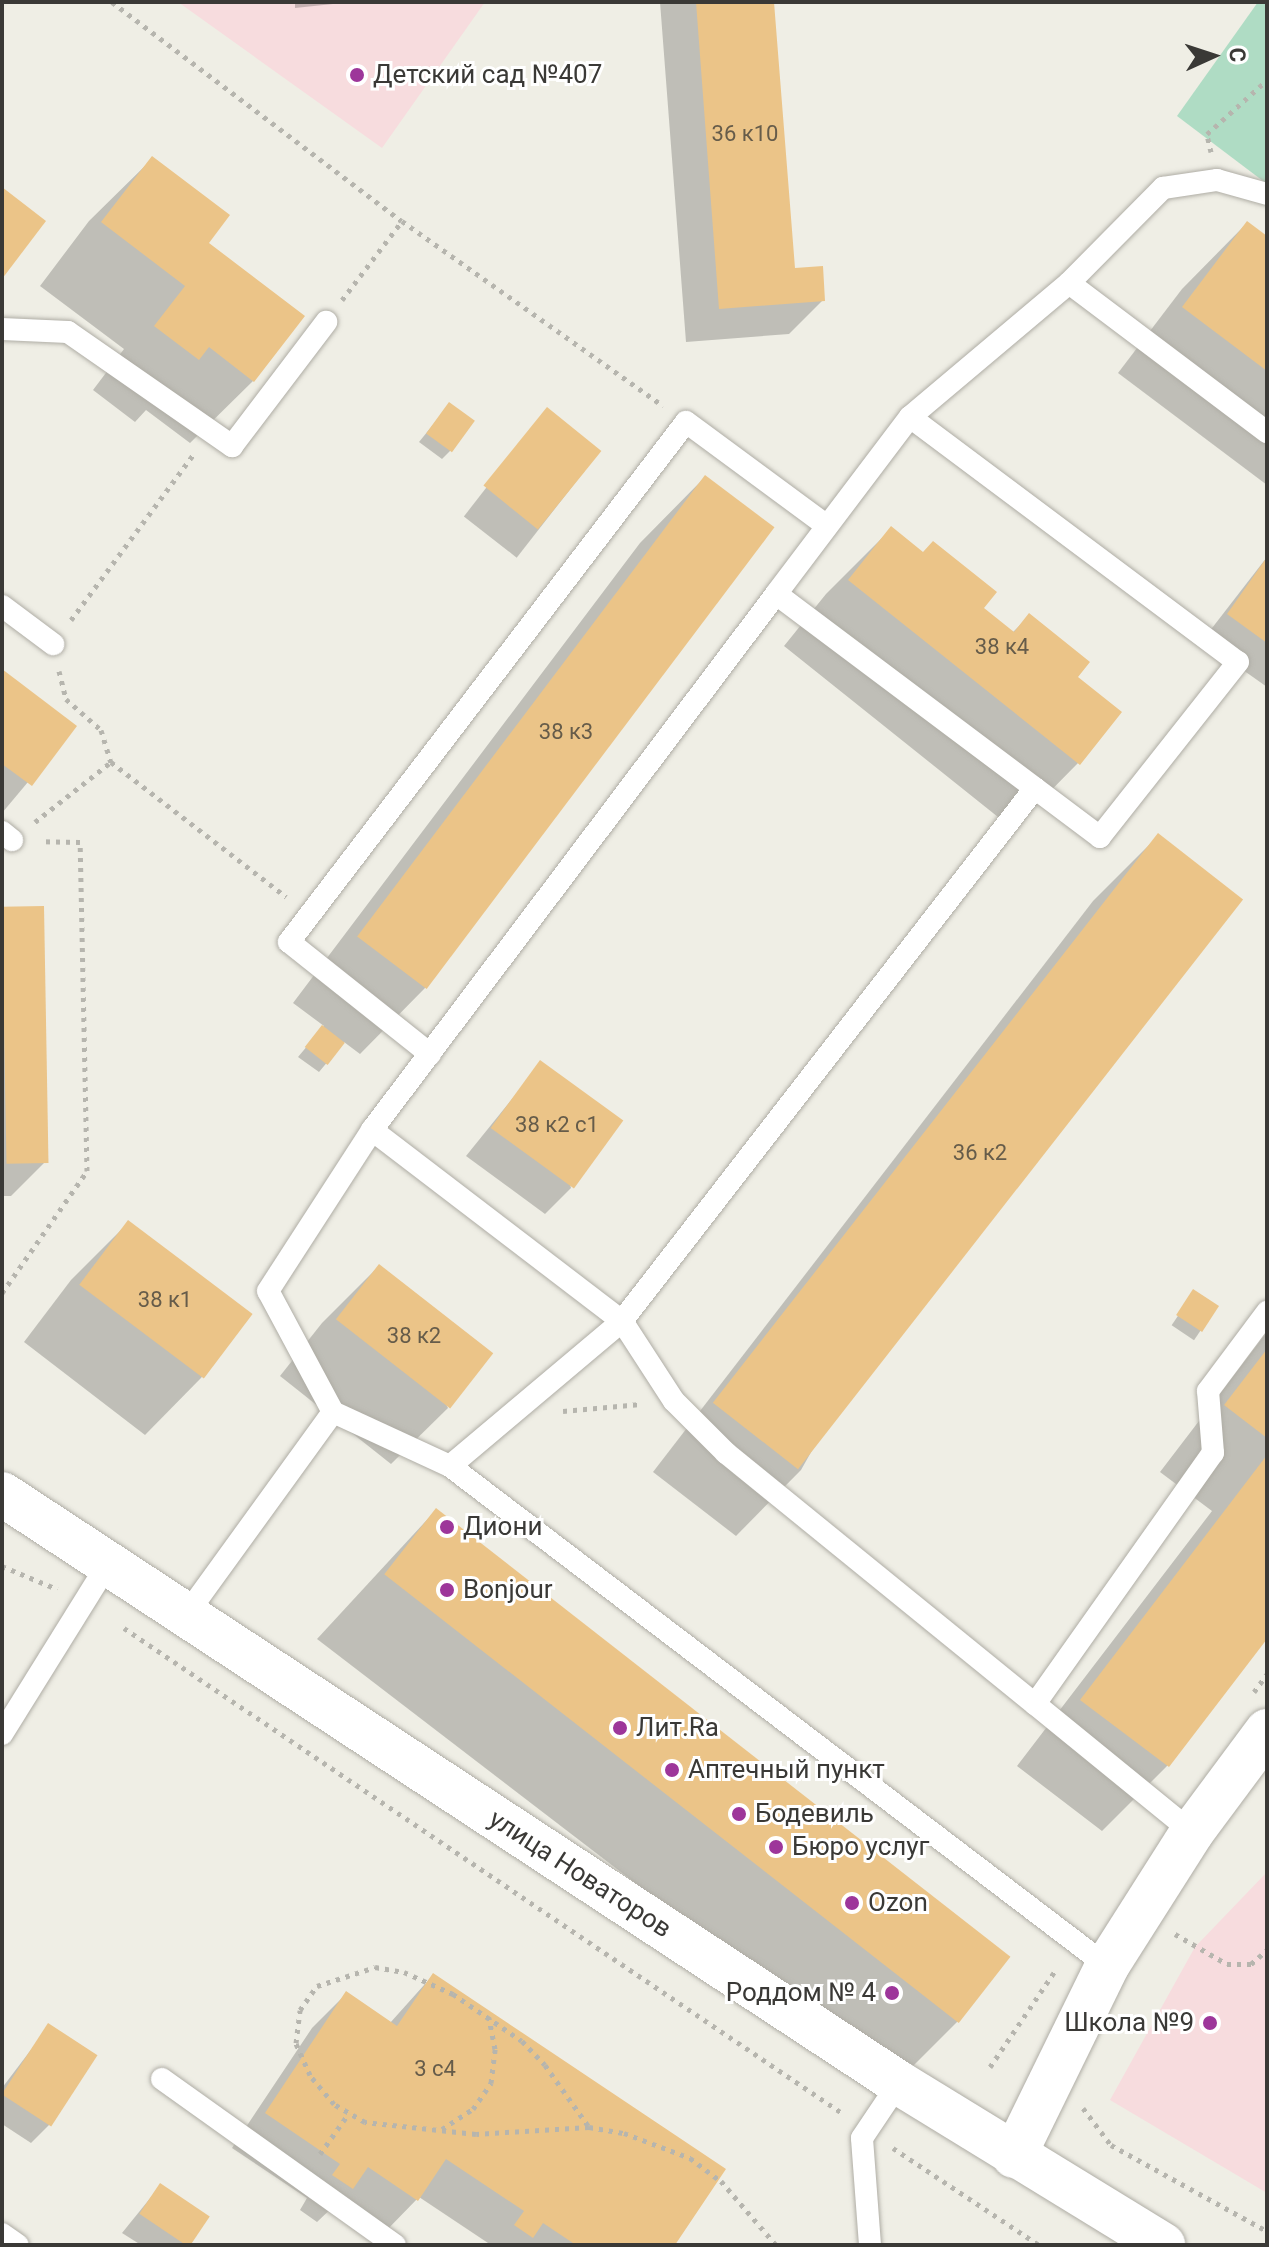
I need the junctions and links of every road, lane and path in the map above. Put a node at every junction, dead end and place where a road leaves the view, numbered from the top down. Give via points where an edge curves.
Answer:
1 (112, 2) edge
2 (1267, 80) edge
3 (1217, 180) junction
4 (1267, 194) edge
5 (402, 221) junction
6 (1069, 283) junction
7 (326, 322) joint
8 (2, 329) edge
9 (910, 417) junction
10 (686, 422) junction
11 (211, 431) junction
12 (1267, 432) edge
13 (827, 526) junction
14 (776, 594) junction
15 (2, 606) edge
16 (53, 644) junction
17 (111, 762) junction
18 (1035, 788) junction
19 (7, 836) edge
20 (310, 915) junction
21 (430, 1054) junction
22 (372, 1130) junction
23 (2, 1293) edge
24 (1267, 1312) edge
25 (622, 1321) junction
26 (674, 1401) junction
27 (333, 1412) junction
28 (510, 1415) junction
29 (450, 1466) junction
30 (2, 1494) edge
31 (108, 1564) junction
32 (2, 1566) edge
33 (85, 1601) junction
34 (186, 1615) junction
35 (1035, 1704) junction
36 (1267, 1731) edge
37 (2, 1734) edge
38 (1195, 1828) junction
39 (1141, 1911) junction
40 (1267, 1950) edge
41 (1107, 1966) junction
42 (488, 2017) junction
43 (162, 2079) dead end
44 (899, 2083) junction
45 (1042, 2089) junction
46 (349, 2113) junction
47 (589, 2127) junction
48 (441, 2130) junction
49 (867, 2130) junction
50 (1014, 2156) junction
51 (302, 2179) junction
52 (1267, 2231) edge
53 (2, 2234) edge
54 (18, 2245) edge
55 (395, 2245) edge
56 (776, 2245) edge
57 (870, 2245) edge
58 (1039, 2245) edge
59 (1163, 2245) edge

1 - 5 path
2 - 3 path via 1207,134
3 - 4 lane
3 - 6 lane via 1163,188
5 - 7 path
5 - 10 path
6 - 9 lane
6 - 12 lane
7 - 11 lane via 232,446
8 - 11 lane via 68,332
9 - 13 lane
9 - 18 lane via 1238,662 1100,837
10 - 13 lane
10 - 20 lane
11 - 16 path
13 - 14 lane
14 - 18 lane
14 - 21 lane
15 - 16 lane
16 - 17 path via 66,699 101,730
17 - 19 path
17 - 20 path
18 - 25 lane
19 - 23 path via 80,842 87,1171
20 - 21 lane via 289,942
21 - 22 lane
22 - 25 lane
22 - 27 lane via 268,1291
24 - 35 lane via 1208,1391 1213,1453
25 - 26 lane
25 - 28 lane
26 - 28 path
26 - 35 lane via 726,1453
27 - 29 lane
27 - 34 lane
28 - 29 lane
29 - 41 lane
30 - 31 street, улица Новаторов
31 - 33 lane
31 - 34 street, улица Новаторов
32 - 33 path
33 - 37 lane
33 - 49 path
34 - 44 street, улица Новаторов
35 - 38 lane
36 - 38 street
38 - 39 street
39 - 40 path via 1227,1964 1251,1964
39 - 41 street
41 - 45 street
42 - 46 path via 404,1972 375,1967 317,1986 300,2010 296,2043 310,2075 334,2104
42 - 47 path via 545,2065
42 - 48 path via 495,2049 491,2083 473,2109
43 - 51 lane
44 - 49 lane
44 - 50 street, улица Новаторов
45 - 50 street
45 - 52 path via 1088,2110 1111,2145
46 - 48 path via 365,2122
46 - 51 path
47 - 48 path via 476,2134
47 - 56 path via 624,2133 690,2158 721,2181
49 - 57 lane via 862,2138
49 - 58 path
50 - 59 street, улица Новаторов
51 - 55 lane
53 - 54 lane

